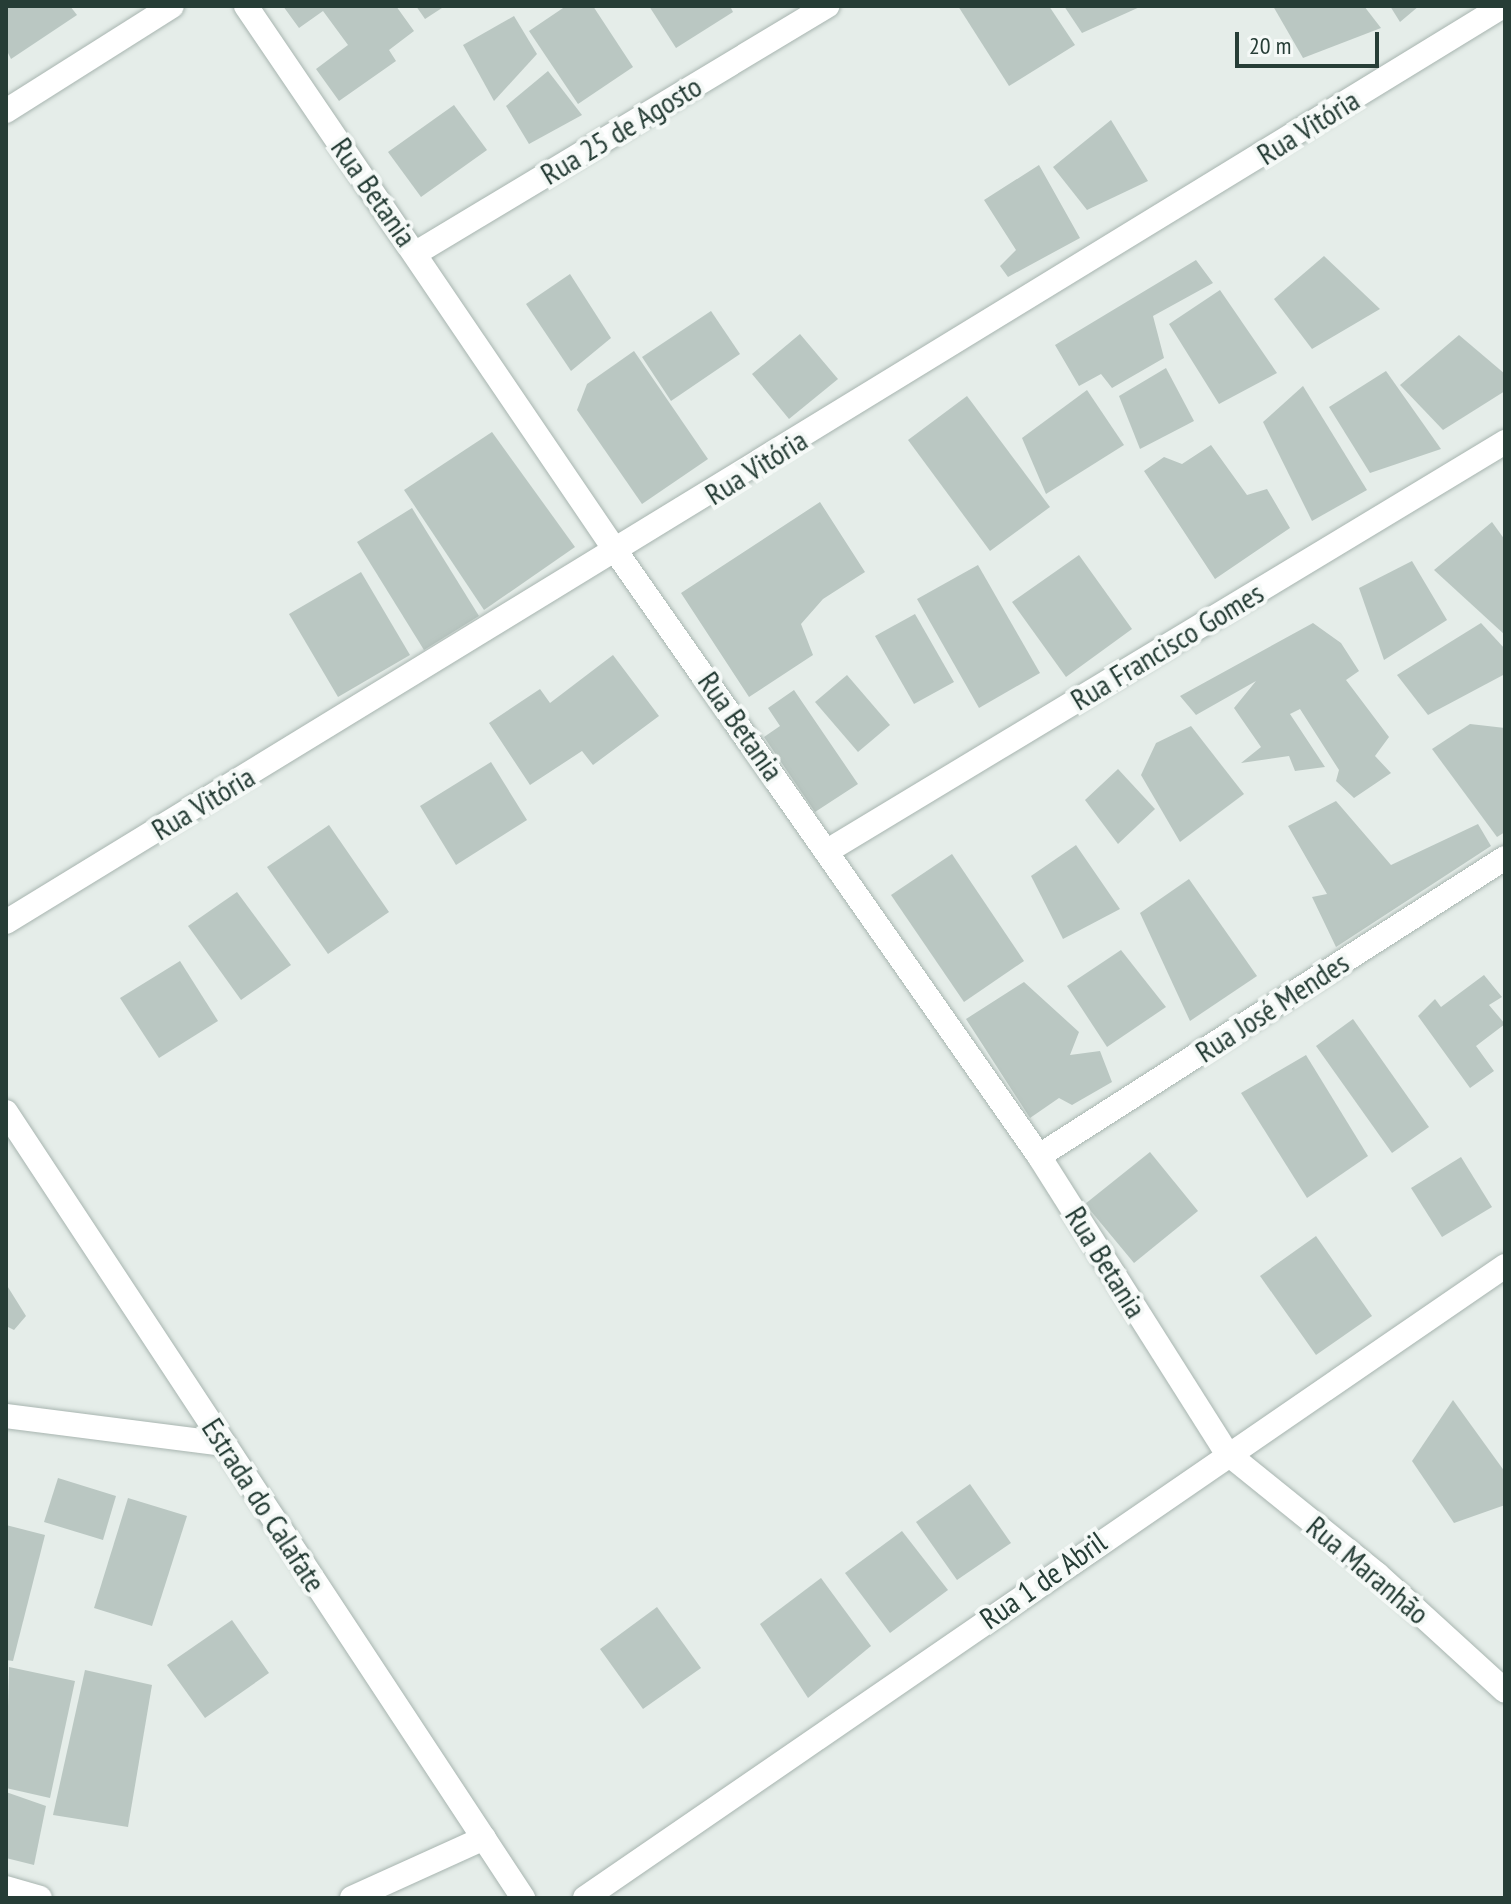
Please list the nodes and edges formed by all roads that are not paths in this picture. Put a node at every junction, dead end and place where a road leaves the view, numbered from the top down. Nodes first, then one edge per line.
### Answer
1 (172, 6) edge
2 (246, 6) edge
3 (827, 6) edge
4 (1503, 6) edge
5 (6, 111) edge
6 (416, 253) junction
7 (1505, 442) edge
8 (617, 553) junction
9 (829, 850) junction
10 (1505, 858) edge
11 (6, 922) edge
12 (6, 1112) edge
13 (1039, 1156) junction
14 (1505, 1266) edge
15 (6, 1416) edge
16 (224, 1444) junction
17 (1227, 1453) junction
18 (1505, 1691) edge
19 (484, 1838) junction
20 (6, 1888) edge
21 (40, 1898) edge
22 (352, 1898) edge
23 (523, 1898) edge
24 (585, 1898) edge

1 - 5 street
2 - 6 street, Rua Betania
3 - 6 street, Rua 25 de Agosto
4 - 8 street, Rua Vitória
6 - 8 street, Rua Betania
7 - 9 street, Rua Francisco Gomes
8 - 9 street, Rua Betania
8 - 11 street, Rua Vitória
9 - 13 street, Rua Betania
10 - 13 street, Rua José Mendes
12 - 16 street, Estrada do Calafate
13 - 17 street, Rua Betania
14 - 17 street, Rua 1 de Abril
15 - 16 street
16 - 19 street, Estrada do Calafate
17 - 18 street, Rua Maranhão
17 - 24 street, Rua 1 de Abril
19 - 22 street
19 - 23 street, Estrada do Calafate
20 - 21 street

